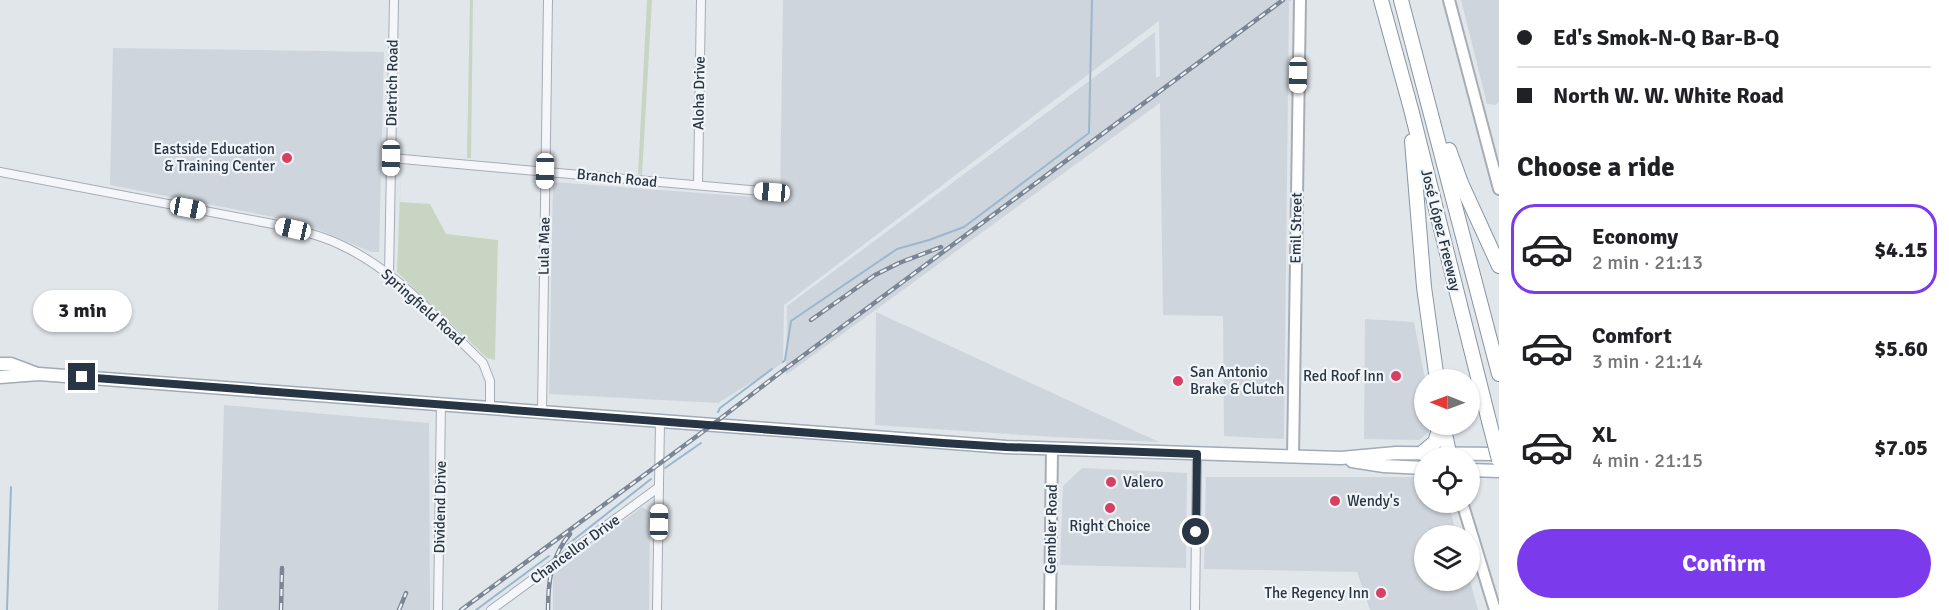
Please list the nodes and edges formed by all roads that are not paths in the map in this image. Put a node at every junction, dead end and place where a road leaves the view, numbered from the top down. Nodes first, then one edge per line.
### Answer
1 (394, 0) edge
2 (548, 0) edge
3 (701, 0) edge
4 (1381, 0) edge
5 (1401, 0) edge
6 (1449, 0) edge
7 (1303, 2) edge
8 (1430, 108) junction
9 (1411, 109) junction
10 (391, 158) junction
11 (545, 171) junction
12 (0, 172) edge
13 (698, 185) junction
14 (1499, 189) edge
15 (772, 192) dead end
16 (1499, 266) edge
17 (388, 274) junction
18 (0, 363) edge
19 (1435, 369) edge
20 (39, 374) junction
21 (1499, 374) edge
22 (0, 377) edge
23 (441, 403) junction
24 (490, 408) junction
25 (542, 412) junction
26 (660, 421) junction
27 (1438, 435) edge
28 (1429, 447) edge
29 (1052, 449) junction
30 (1414, 453) edge
31 (1197, 454) junction
32 (1480, 454) edge
33 (1499, 454) edge
34 (1293, 457) junction
35 (1341, 458) junction
36 (1499, 460) edge
37 (1414, 467) edge
38 (1480, 470) edge
39 (1499, 471) edge
40 (659, 487) junction
41 (1465, 513) edge
42 (438, 610) edge
43 (491, 610) edge
44 (657, 610) edge
45 (1050, 610) edge
46 (1195, 610) edge
47 (1495, 610) edge

1 - 10 street, Dietrich Road
2 - 11 street, Lula Mae
3 - 13 street, Aloha Drive
4 - 9 highway, José López Freeway
5 - 8 highway, José López Freeway
6 - 14 main road
7 - 34 main road, Emil Street
8 - 16 highway
8 - 21 highway, José López Freeway
9 - 19 highway
9 - 36 highway, José López Freeway, bridge
10 - 11 street, Branch Road
10 - 17 street, Dietrich Road
11 - 13 street, Branch Road
11 - 25 street, Lula Mae
12 - 17 street, Springfield Road
13 - 15 street, Branch Road
17 - 24 street, Springfield Road
18 - 20 main road
20 - 22 main road
20 - 23 main road
23 - 24 main road
23 - 42 street, Dividend Drive
24 - 25 main road
25 - 26 main road
26 - 29 main road
26 - 40 street
27 - 28 highway
29 - 31 main road
29 - 45 main road, Gembler Road
30 - 35 main road
31 - 34 main road
31 - 46 street
32 - 33 main road
34 - 35 main road
35 - 37 main road
38 - 39 main road
40 - 43 street, Chancellor Drive
40 - 44 street
41 - 47 main road

